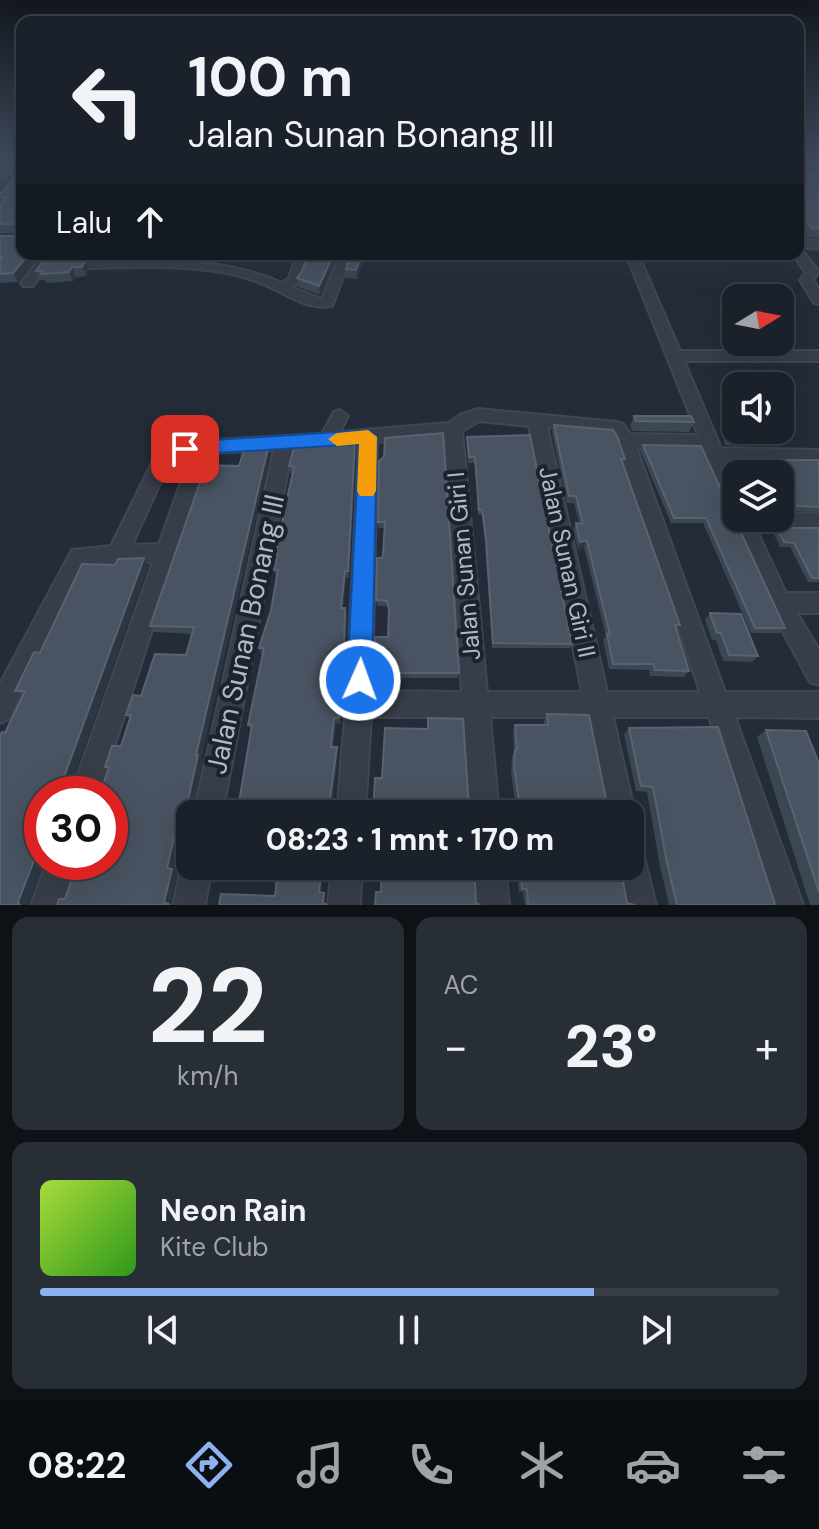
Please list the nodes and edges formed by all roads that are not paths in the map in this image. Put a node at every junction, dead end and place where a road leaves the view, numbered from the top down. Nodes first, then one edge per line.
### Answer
1 (45, 260) edge
2 (63, 260) edge
3 (237, 260) edge
4 (301, 260) edge
5 (344, 260) edge
6 (635, 260) edge
7 (803, 260) edge
8 (233, 270) junction
9 (28, 283) dead end
10 (284, 289) junction
11 (819, 300) edge
12 (675, 356) junction
13 (819, 356) edge
14 (340, 416) dead end
15 (537, 421) junction
16 (179, 424) dead end
17 (453, 429) junction
18 (368, 437) junction
19 (327, 440) junction
20 (625, 440) junction
21 (284, 443) junction
22 (710, 446) junction
23 (202, 448) junction
24 (167, 449) junction
25 (819, 457) edge
26 (722, 474) edge
27 (794, 520) edge
28 (819, 522) edge
29 (748, 532) edge
30 (166, 553) junction
31 (118, 554) junction
32 (779, 603) junction
33 (819, 603) edge
34 (819, 673) edge
35 (359, 704) junction
36 (476, 704) junction
37 (597, 704) junction
38 (717, 704) junction
39 (819, 705) edge
40 (0, 710) edge
41 (91, 776) edge
42 (211, 800) edge
43 (352, 800) edge
44 (484, 800) edge
45 (618, 800) edge
46 (56, 880) edge
47 (194, 880) edge
48 (346, 880) edge
49 (491, 880) edge
50 (635, 880) edge
51 (47, 905) edge
52 (189, 905) edge
53 (344, 905) edge
54 (493, 905) edge
55 (640, 905) edge
56 (787, 905) edge

1 - 9 street
2 - 8 street
3 - 8 street
4 - 10 street
5 - 10 street
6 - 12 street
7 - 11 street
8 - 10 street
12 - 13 street
12 - 22 street
14 - 19 street
15 - 17 street
15 - 20 street
15 - 37 street, Jalan Sunan Giri II
16 - 24 street
17 - 18 street
17 - 36 street, Jalan Sunan Giri I
18 - 19 street
18 - 35 street
19 - 21 street
20 - 22 street
20 - 38 street
21 - 23 street
21 - 42 street, Jalan Sunan Bonang III
22 - 25 street
22 - 26 street
23 - 24 street
23 - 30 street
24 - 31 street
27 - 28 street
29 - 32 street
30 - 31 street
30 - 41 street
31 - 40 street
32 - 33 street
32 - 34 street
35 - 36 street
35 - 43 street
36 - 37 street
36 - 44 street, Jalan Sunan Giri I
37 - 38 street
37 - 45 street, Jalan Sunan Giri II
38 - 39 street
38 - 56 street
46 - 51 street
47 - 52 street
48 - 53 street
49 - 54 street
50 - 55 street

